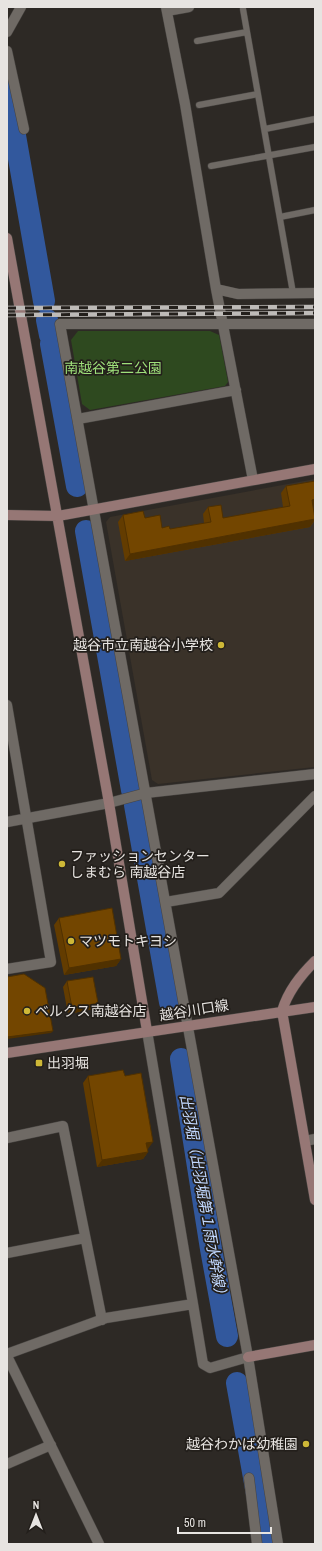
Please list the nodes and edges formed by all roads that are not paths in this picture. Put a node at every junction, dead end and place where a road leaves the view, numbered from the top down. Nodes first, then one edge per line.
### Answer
1 (21, 7) edge
2 (189, 7) edge
3 (167, 9) edge
4 (243, 9) dead end
5 (7, 32) edge
6 (247, 32) junction
7 (197, 41) dead end
8 (7, 51) edge
9 (11, 82) edge
10 (258, 94) junction
11 (199, 104) dead end
12 (315, 119) edge
13 (24, 129) dead end
14 (265, 129) junction
15 (315, 147) edge
16 (270, 156) junction
17 (211, 166) dead end
18 (315, 210) edge
19 (280, 217) junction
20 (7, 238) edge
21 (10, 275) edge
22 (216, 289) junction
23 (293, 293) junction
24 (315, 293) edge
25 (224, 324) junction
26 (315, 324) edge
27 (236, 390) junction
28 (78, 419) junction
29 (315, 469) edge
30 (253, 480) junction
31 (95, 509) junction
32 (7, 515) edge
33 (58, 516) junction
34 (7, 705) edge
35 (315, 774) edge
36 (146, 793) junction
37 (315, 796) edge
38 (109, 803) junction
39 (27, 818) junction
40 (7, 822) edge
41 (166, 902) junction
42 (315, 962) edge
43 (7, 969) edge
44 (315, 1007) edge
45 (282, 1011) junction
46 (187, 1026) junction
47 (148, 1031) junction
48 (7, 1054) edge
49 (7, 1138) edge
50 (310, 1140) edge
51 (315, 1200) edge
52 (85, 1238) junction
53 (7, 1253) edge
54 (193, 1304) junction
55 (102, 1320) junction
56 (315, 1345) edge
57 (7, 1355) edge
58 (248, 1357) junction
59 (51, 1445) junction
60 (7, 1464) edge
61 (249, 1478) dead end
62 (99, 1544) edge
63 (257, 1544) edge
64 (278, 1544) edge

1 - 5 street
2 - 3 street
3 - 22 street
4 - 6 lane
6 - 7 lane
6 - 10 lane
8 - 9 street
9 - 13 street
10 - 11 lane
10 - 14 lane
12 - 14 lane
14 - 16 lane
15 - 16 lane
16 - 17 lane
16 - 19 lane
18 - 19 lane
19 - 23 lane
20 - 21 street
21 - 33 street
22 - 23 street
22 - 25 street
23 - 24 street
25 - 26 street
25 - 27 street
25 - 28 street
27 - 28 street
27 - 30 street
28 - 31 street
29 - 30 street
30 - 31 street
31 - 33 street
31 - 36 street
32 - 33 street
33 - 38 street
34 - 39 street
35 - 36 street
36 - 38 street
36 - 41 street
37 - 41 street
38 - 39 street
38 - 47 street
39 - 40 street
39 - 43 street
41 - 46 street
42 - 45 street
44 - 45 street, 越谷川口線
45 - 46 street, 越谷川口線
45 - 50 street
46 - 47 street, 越谷川口線
46 - 58 street
47 - 48 street, 越谷川口線
47 - 54 street
49 - 52 street
50 - 51 street
52 - 53 street
52 - 55 street
54 - 55 street
54 - 58 street
55 - 57 street
56 - 58 street
57 - 59 street
58 - 64 street
59 - 60 street
59 - 62 street
61 - 63 street

